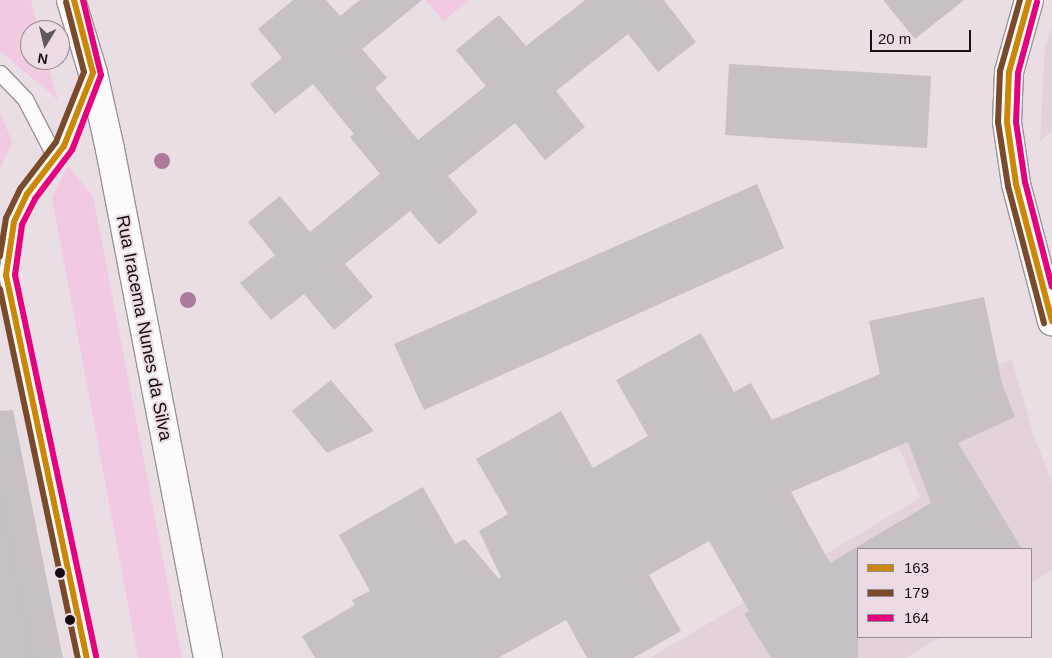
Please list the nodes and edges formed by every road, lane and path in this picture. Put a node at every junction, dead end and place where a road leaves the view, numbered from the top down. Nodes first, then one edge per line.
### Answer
1 (1029, 0) edge
2 (73, 3) edge
3 (1, 72) edge
4 (93, 73) junction
5 (56, 159) junction
6 (1052, 321) edge
7 (0, 495) edge
8 (32, 658) edge
9 (87, 658) edge
10 (208, 658) edge

1 - 6 street
2 - 4 street, Rua Iracema Nunes da Silva
3 - 5 lane
4 - 5 lane
4 - 10 street, Rua Iracema Nunes da Silva
5 - 9 lane
7 - 8 path

